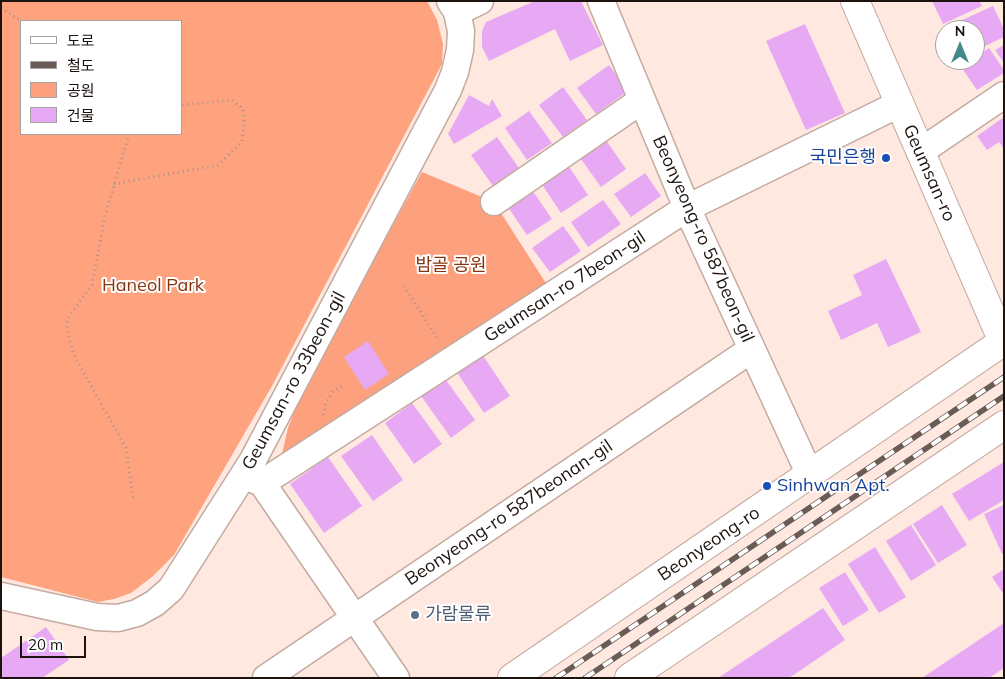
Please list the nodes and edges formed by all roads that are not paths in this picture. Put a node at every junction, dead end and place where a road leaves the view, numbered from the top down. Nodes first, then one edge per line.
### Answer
1 (480, 1) edge
2 (600, 1) edge
3 (856, 2) edge
4 (453, 6) edge
5 (1004, 95) edge
6 (642, 100) junction
7 (899, 104) junction
8 (920, 152) junction
9 (494, 202) dead end
10 (687, 208) junction
11 (1004, 342) edge
12 (752, 349) junction
13 (1004, 425) edge
14 (810, 475) junction
15 (253, 480) junction
16 (1, 596) edge
17 (355, 618) junction
18 (266, 678) edge
19 (396, 678) edge
20 (512, 678) edge
21 (629, 678) edge

1 - 4 street
2 - 6 street, Beonyeong-ro 587beon-gil
3 - 7 street, Geumsan-ro
4 - 15 street, Geumsan-ro 33beon-gil
5 - 8 street
6 - 9 street
6 - 10 street, Beonyeong-ro 587beon-gil
7 - 8 street, Geumsan-ro
7 - 10 street, Geumsan-ro 7beon-gil
8 - 11 street, Geumsan-ro
10 - 12 street, Beonyeong-ro 587beon-gil
10 - 15 street, Geumsan-ro 7beon-gil
11 - 14 street, Beonyeong-ro
12 - 14 street, Beonyeong-ro 587beon-gil
12 - 17 street, Beonyeong-ro 587beonan-gil
13 - 21 street
14 - 20 street, Beonyeong-ro
15 - 16 street, Geumsan-ro 33beon-gil
15 - 17 street
17 - 18 street, Beonyeong-ro 587beonan-gil
17 - 19 street

